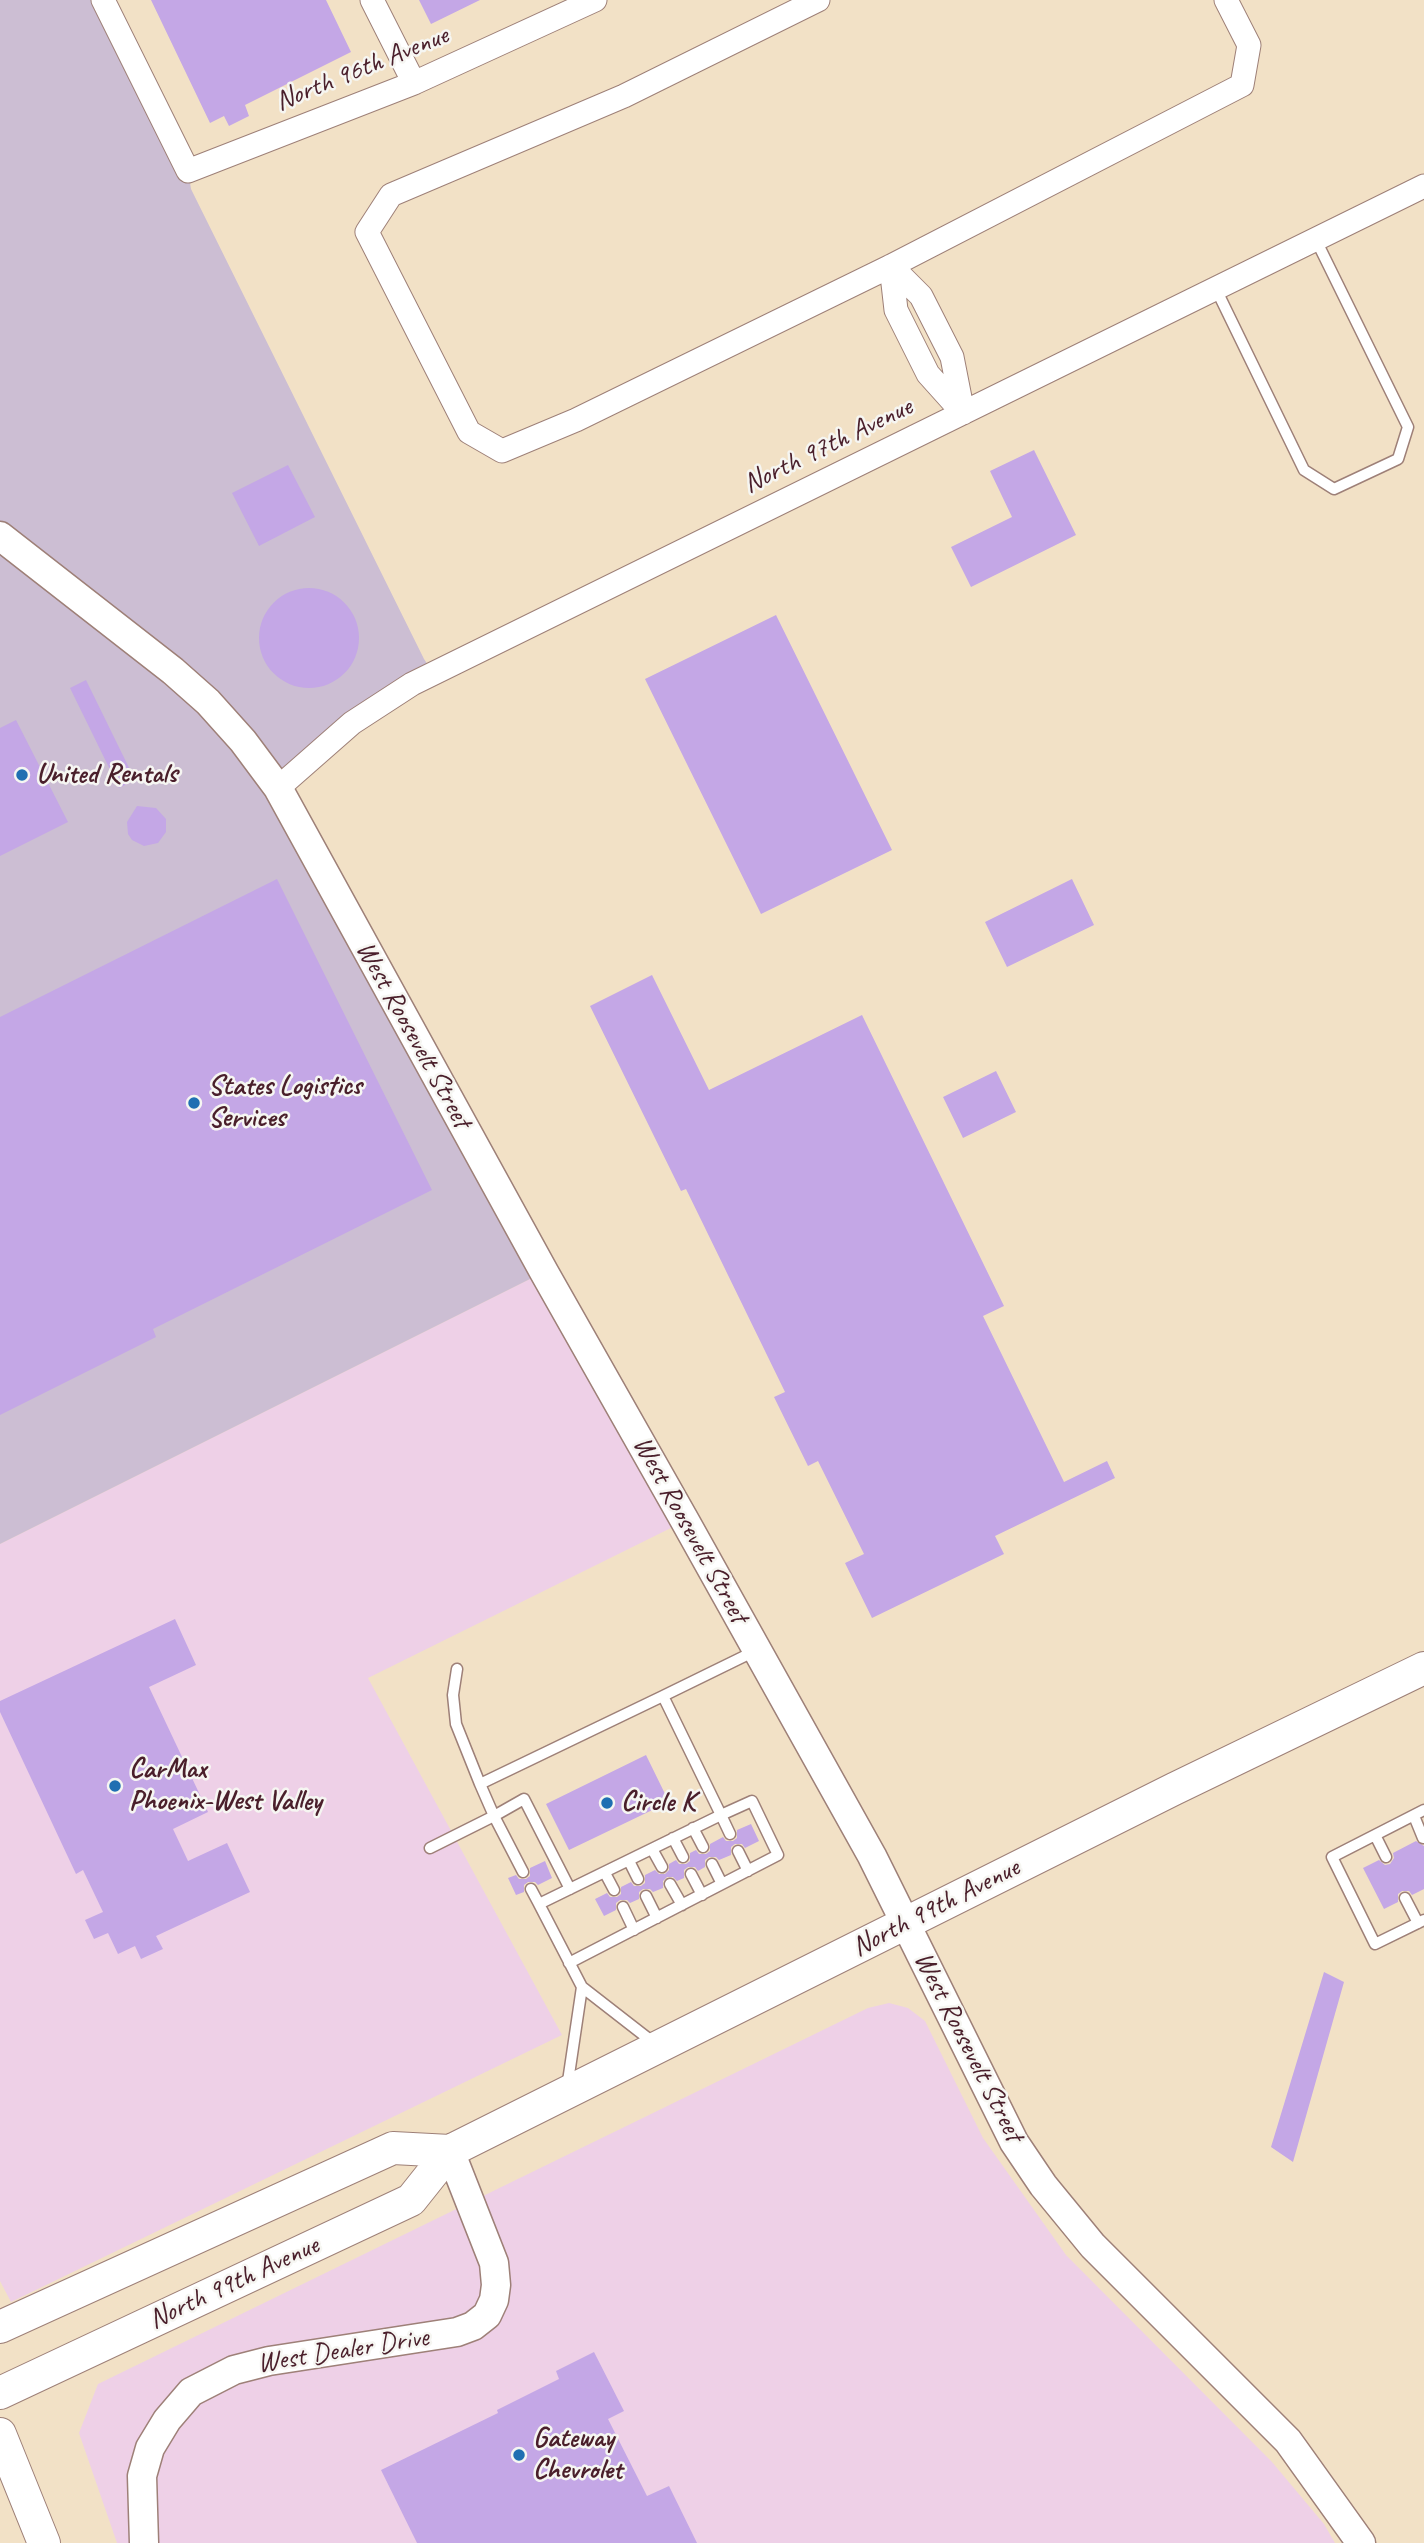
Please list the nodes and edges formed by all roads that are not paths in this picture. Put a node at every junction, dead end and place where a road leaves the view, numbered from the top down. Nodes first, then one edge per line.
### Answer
1 (103, 0) edge
2 (373, 0) edge
3 (595, 0) edge
4 (818, 0) edge
5 (1226, 0) edge
6 (414, 83) junction
7 (1424, 186) edge
8 (1316, 240) junction
9 (891, 266) junction
10 (1215, 288) junction
11 (963, 413) junction
12 (0, 536) edge
13 (278, 788) junction
14 (757, 1650) junction
15 (1424, 1668) edge
16 (457, 1669) dead end
17 (663, 1696) junction
18 (480, 1784) junction
19 (1419, 1813) edge
20 (720, 1815) junction
21 (494, 1816) junction
22 (694, 1828) junction
23 (730, 1834) dead end
24 (1375, 1835) junction
25 (673, 1838) junction
26 (1423, 1838) edge
27 (703, 1847) dead end
28 (430, 1848) dead end
29 (652, 1849) junction
30 (738, 1851) dead end
31 (682, 1857) dead end
32 (1386, 1857) dead end
33 (629, 1861) junction
34 (712, 1864) dead end
35 (662, 1867) dead end
36 (748, 1871) junction
37 (523, 1872) dead end
38 (605, 1873) junction
39 (691, 1874) dead end
40 (638, 1878) dead end
41 (670, 1884) dead end
42 (722, 1884) junction
43 (531, 1889) dead end
44 (570, 1889) junction
45 (614, 1890) dead end
46 (702, 1895) junction
47 (646, 1896) dead end
48 (1405, 1899) dead end
49 (539, 1905) junction
50 (681, 1905) junction
51 (623, 1907) dead end
52 (657, 1918) junction
53 (1421, 1922) edge
54 (905, 1924) junction
55 (634, 1930) junction
56 (569, 1963) junction
57 (582, 1987) junction
58 (659, 2046) junction
59 (566, 2093) junction
60 (450, 2151) junction
61 (0, 2327) edge
62 (0, 2393) edge
63 (0, 2434) edge
64 (44, 2543) edge
65 (144, 2543) edge
66 (1361, 2543) edge

1 - 6 street, North 96th Avenue
2 - 6 street
3 - 6 street, North 96th Avenue
4 - 9 street
5 - 9 street
7 - 8 street, North 97th Avenue
8 - 10 street, North 97th Avenue
8 - 10 lane
9 - 11 street
10 - 11 street, North 97th Avenue
11 - 13 street, North 97th Avenue
12 - 13 street, West Roosevelt Street
13 - 14 street, West Roosevelt Street
14 - 17 lane
14 - 54 street, West Roosevelt Street
15 - 54 main road, North 99th Avenue
16 - 18 lane
17 - 18 lane
17 - 20 lane
18 - 21 lane
19 - 24 lane
19 - 26 lane
20 - 22 lane
20 - 23 lane
20 - 36 lane
21 - 28 lane
21 - 37 lane
21 - 44 lane
22 - 25 lane
22 - 27 lane
24 - 32 lane
24 - 53 lane
25 - 29 lane
25 - 31 lane
29 - 33 lane
29 - 35 lane
30 - 36 lane
33 - 38 lane
33 - 40 lane
34 - 42 lane
36 - 42 lane
38 - 44 lane
38 - 45 lane
39 - 46 lane
41 - 50 lane
42 - 46 lane
43 - 49 lane
44 - 49 lane
46 - 50 lane
47 - 52 lane
48 - 53 lane
49 - 56 lane
50 - 52 lane
51 - 55 lane
52 - 55 lane
54 - 58 main road, North 99th Avenue
54 - 66 street, West Roosevelt Street
55 - 56 lane
56 - 57 lane
57 - 58 lane
57 - 59 lane
58 - 59 main road, North 99th Avenue
59 - 60 main road, North 99th Avenue
60 - 61 main road, North 99th Avenue
60 - 62 main road, North 99th Avenue
60 - 65 street, West Dealer Drive
63 - 64 main road

